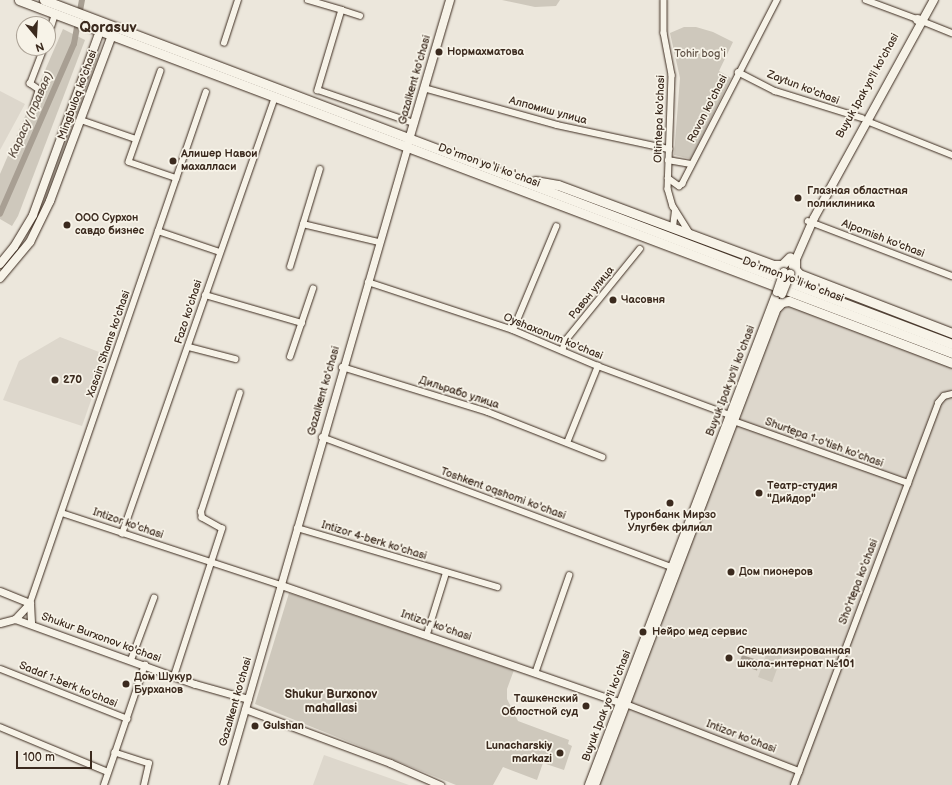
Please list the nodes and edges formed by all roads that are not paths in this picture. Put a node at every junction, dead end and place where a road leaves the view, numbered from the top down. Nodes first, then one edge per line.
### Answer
1 (19, 0) edge
2 (44, 0) edge
3 (238, 0) edge
4 (308, 0) edge
5 (664, 0) edge
6 (777, 0) edge
7 (866, 0) edge
8 (928, 0) edge
9 (934, 0) edge
10 (449, 1) edge
11 (342, 10) junction
12 (55, 14) joint
13 (72, 15) junction
14 (360, 16) dead end
15 (85, 20) junction
16 (919, 20) junction
17 (110, 24) junction
18 (100, 31) junction
19 (952, 33) edge
20 (112, 35) junction
21 (224, 43) dead end
22 (41, 56) edge
23 (161, 71) dead end
24 (738, 72) junction
25 (424, 88) junction
26 (206, 92) dead end
27 (274, 97) junction
28 (32, 108) dead end
29 (70, 116) junction
30 (81, 120) junction
31 (865, 120) junction
32 (414, 123) junction
33 (136, 139) junction
34 (408, 144) junction
35 (668, 149) junction
36 (952, 155) edge
37 (668, 160) junction
38 (691, 164) junction
39 (320, 169) dead end
40 (176, 178) junction
41 (668, 178) junction
42 (517, 179) junction
43 (674, 209) junction
44 (810, 222) junction
45 (303, 224) junction
46 (673, 226) junction
47 (556, 227) dead end
48 (158, 231) junction
49 (690, 233) junction
50 (21, 237) junction
51 (30, 242) junction
52 (379, 242) junction
53 (640, 249) dead end
54 (220, 252) junction
55 (793, 258) junction
56 (0, 264) edge
57 (290, 267) dead end
58 (952, 276) edge
59 (0, 278) edge
60 (368, 282) junction
61 (313, 289) dead end
62 (779, 293) junction
63 (205, 295) junction
64 (777, 308) junction
65 (302, 323) junction
66 (513, 330) junction
67 (952, 333) edge
68 (952, 344) edge
69 (189, 347) junction
70 (562, 351) junction
71 (952, 353) edge
72 (290, 357) dead end
73 (235, 360) dead end
74 (952, 363) edge
75 (598, 366) junction
76 (342, 367) junction
77 (240, 393) dead end
78 (952, 394) edge
79 (732, 418) junction
80 (322, 438) junction
81 (567, 443) junction
82 (602, 457) dead end
83 (908, 483) junction
84 (62, 513) junction
85 (297, 528) junction
86 (122, 534) junction
87 (210, 563) junction
88 (675, 568) junction
89 (446, 573) junction
90 (569, 576) dead end
91 (281, 585) junction
92 (498, 587) dead end
93 (0, 591) edge
94 (154, 598) dead end
95 (30, 603) junction
96 (15, 619) junction
97 (0, 623) edge
98 (31, 624) junction
99 (427, 634) junction
100 (131, 660) junction
101 (145, 665) junction
102 (1, 669) dead end
103 (536, 672) junction
104 (174, 676) junction
105 (248, 700) junction
106 (623, 703) junction
107 (245, 709) junction
108 (128, 719) junction
109 (0, 727) edge
110 (115, 754) junction
111 (799, 771) junction
112 (108, 772) junction
113 (104, 785) edge
114 (144, 785) edge
115 (223, 785) edge
116 (440, 785) edge
117 (589, 785) edge
118 (595, 785) edge
119 (794, 785) edge

1 - 12 main road, Do‘rmon yo‘li ko‘chasi
2 - 13 main road, Do‘rmon yo‘li ko‘chasi
3 - 21 street
4 - 11 street
5 - 35 street, Oltintepa ko'chasi
6 - 24 street, Ravon ko'chasi
7 - 16 street
8 - 16 main road, Buyuk Ipak yo'li ko'chasi
9 - 16 main road, Buyuk Ipak yo'li ko'chasi
10 - 25 main road, Gazalkent ko'chasi
11 - 14 street
11 - 32 street
12 - 13 main road, Do‘rmon yo‘li ko‘chasi
13 - 15 main road, Do‘rmon yo‘li ko‘chasi
15 - 17 main road, Do‘rmon yo‘li ko‘chasi
15 - 18 main road, Do‘rmon yo‘li ko‘chasi
16 - 19 street
16 - 31 main road, Buyuk Ipak yo'li ko'chasi
17 - 18 main road
17 - 20 main road
17 - 34 main road, Do‘rmon yo‘li ko‘chasi
18 - 20 main road, Do‘rmon yo‘li ko‘chasi
18 - 29 main road, Mingbuloq ko'chasi
20 - 27 main road, Do‘rmon yo‘li ko‘chasi
20 - 30 main road, Mingbuloq ko'chasi
22 - 28 street
23 - 33 street
24 - 31 street, Zaytun ko'chasi
24 - 38 street, Ravon ko'chasi
25 - 32 main road, Gazalkent ko'chasi
25 - 35 street, Алпомиш улица
26 - 40 street, Xasain Shams ko'chasi
27 - 34 main road, Do‘rmon yo‘li ko‘chasi
27 - 54 street, Fazo ko'chasi
29 - 30 main road
29 - 50 main road, Mingbuloq ko'chasi
30 - 33 street
30 - 51 main road, Mingbuloq ko'chasi
31 - 36 street, Zaytun ko'chasi
31 - 44 main road, Buyuk Ipak yo'li ko'chasi
32 - 34 main road, Gazalkent ko'chasi
33 - 40 street
34 - 42 main road, Do‘rmon yo‘li ko‘chasi
34 - 52 street, Gazalkent ko'chasi
34 - 71 main road, Do‘rmon yo‘li ko‘chasi
35 - 37 street, Oltintepa ko'chasi
37 - 38 street
37 - 41 street, Oltintepa ko'chasi
38 - 41 street, Ravon ko'chasi
39 - 45 street
40 - 48 street, Xasain Shams ko'chasi
41 - 43 street, Oltintepa ko'chasi
42 - 46 main road
42 - 68 main road, Do‘rmon yo‘li ko‘chasi
43 - 46 street
43 - 49 street, Oltintepa ko'chasi
44 - 55 main road, Buyuk Ipak yo'li ko'chasi
44 - 58 street, Alpomish ko'chasi
45 - 52 street
45 - 57 street
46 - 49 main road
47 - 66 street
48 - 54 street
48 - 84 street, Xasain Shams ko'chasi
49 - 55 main road
50 - 51 main road
50 - 56 main road, Mingbuloq ko'chasi
51 - 59 main road, Mingbuloq ko'chasi
52 - 60 street, Gazalkent ko'chasi
53 - 70 street, Равон улица
54 - 63 street, Fazo ko'chasi
55 - 62 main road, Buyuk Ipak yo'li ko'chasi, bridge
55 - 67 main road
60 - 66 street, Oyshaxonum ko'chasi
60 - 76 street, Gazalkent ko'chasi
61 - 65 street
62 - 64 main road, Buyuk Ipak yo'li ko'chasi
62 - 79 main road, Buyuk Ipak yo'li ko'chasi
63 - 65 street
63 - 69 street, Fazo ko'chasi
64 - 74 main road
64 - 79 main road, Buyuk Ipak yo'li ko'chasi
65 - 72 street
66 - 70 street, Oyshaxonum ko'chasi
69 - 73 street
69 - 86 street, Fazo ko'chasi
70 - 75 street, Oyshaxonum ko'chasi
75 - 79 street, Oyshaxonum ko'chasi
75 - 81 street
76 - 80 street, Gazalkent ko'chasi
76 - 81 street, Дильрабо улица
77 - 87 street
78 - 83 street, Sho'rtepa ko'chasi
79 - 83 street, Shurtepa 1-o'tish ko'chasi
79 - 88 main road, Buyuk Ipak yo'li ko'chasi
80 - 85 street, Gazalkent ko'chasi
80 - 88 street, Toshkent oqshomi ko'chasi
81 - 82 street, Дильрабо улица
83 - 111 street, Sho'rtepa ko'chasi
84 - 86 street, Intizor ko'chasi
84 - 95 street, Xasain Shams ko'chasi
85 - 89 street, Intizor 4-berk ko'chasi
85 - 91 street, Gazalkent ko'chasi
86 - 87 street, Intizor ko'chasi
87 - 91 street, Intizor ko'chasi
87 - 104 street
88 - 106 main road, Buyuk Ipak yo'li ko'chasi
89 - 92 street, Intizor 4-berk ko'chasi
89 - 99 street
90 - 103 street
91 - 99 street, Intizor ko'chasi
91 - 105 street, Gazalkent ko'chasi
93 - 95 street, Shukur Burxonov ko'chasi
94 - 100 street
95 - 96 street
95 - 98 street
96 - 97 street
96 - 98 street, Shukur Burxonov ko'chasi
98 - 100 street, Shukur Burxonov ko'chasi
99 - 103 street, Intizor ko'chasi
100 - 101 street, Shukur Burxonov ko'chasi
101 - 104 street, Shukur Burxonov ko'chasi
101 - 108 street
102 - 108 street, Sadaf 1-berk ko'chasi
103 - 106 street, Intizor ko'chasi
104 - 105 street, Shukur Burxonov ko'chasi
105 - 107 street, Gazalkent ko'chasi
106 - 111 street, Intizor ko'chasi
106 - 117 main road, Buyuk Ipak yo'li ko'chasi
106 - 118 main road, Buyuk Ipak yo'li ko'chasi
107 - 115 street, Gazalkent ko'chasi
107 - 116 street
108 - 110 street
109 - 112 street
110 - 112 street
110 - 114 street
111 - 119 street, Sho'rtepa ko'chasi
112 - 113 street

